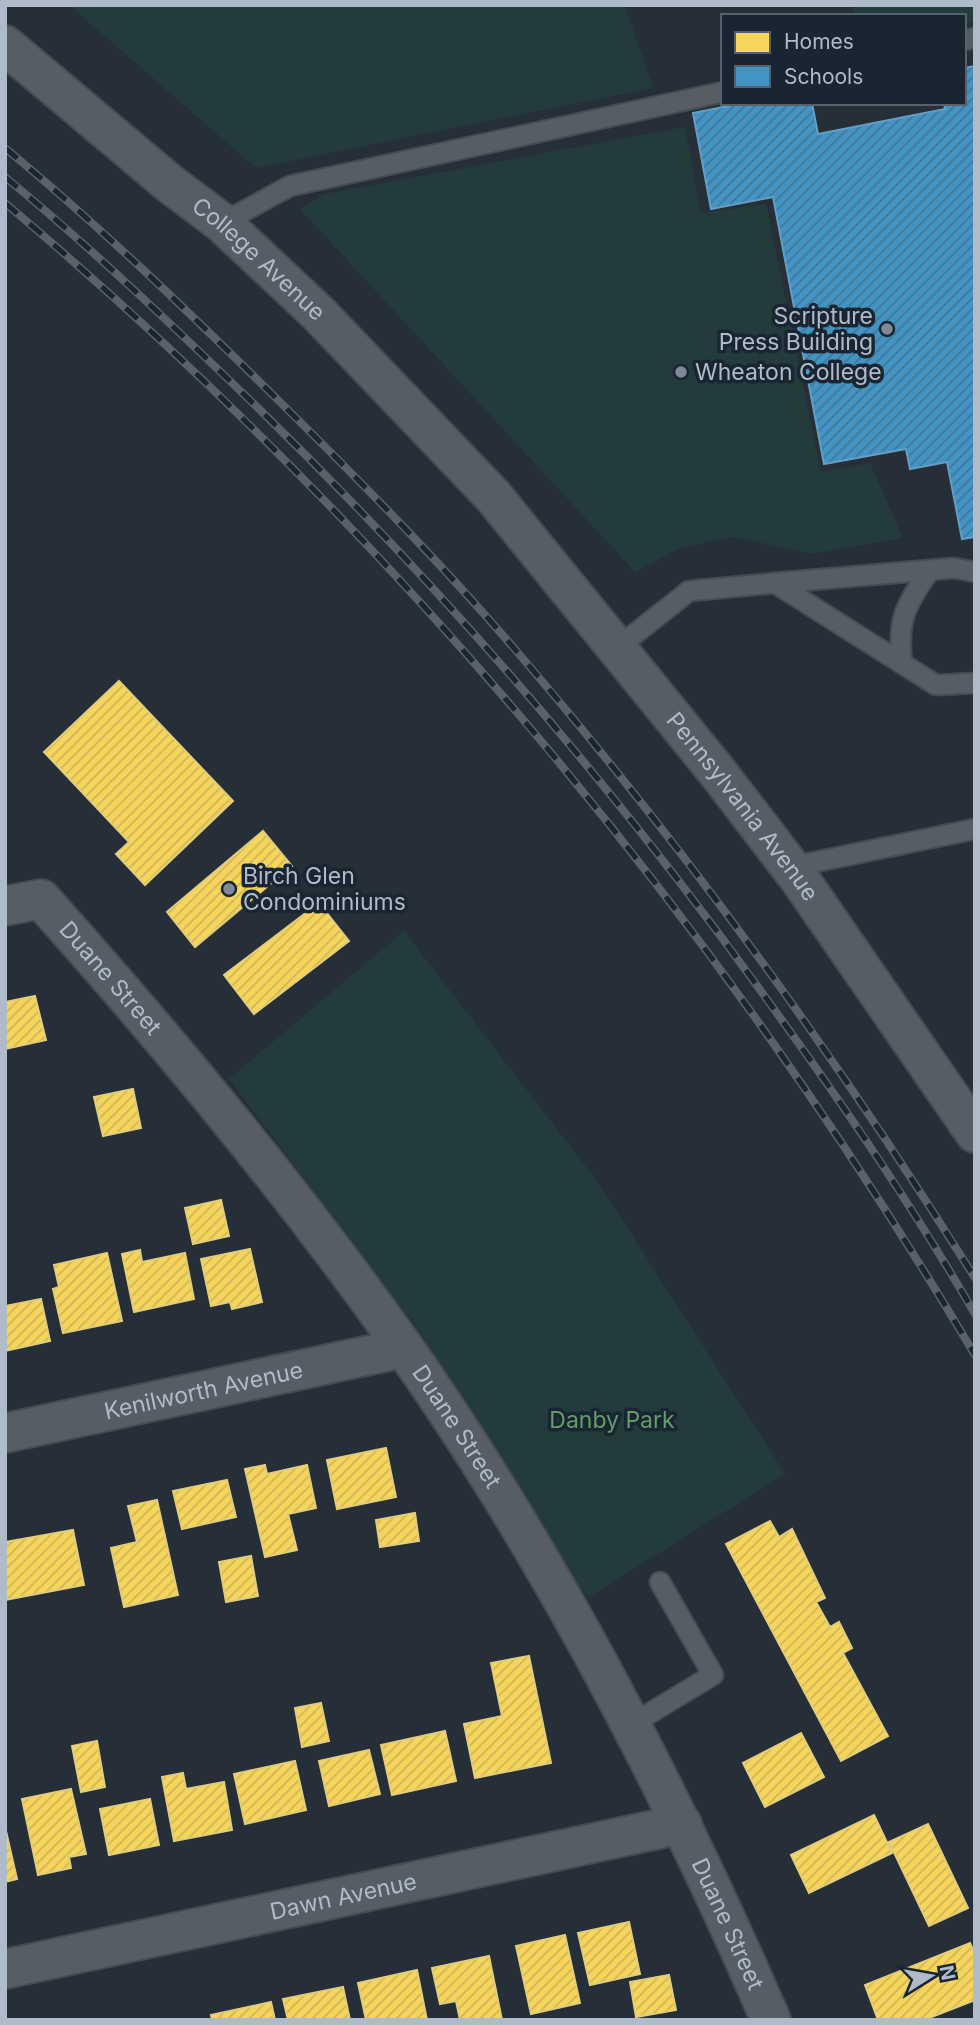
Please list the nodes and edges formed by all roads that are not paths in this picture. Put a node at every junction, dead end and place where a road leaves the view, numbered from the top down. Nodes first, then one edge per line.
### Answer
1 (5, 44) edge
2 (721, 92) edge
3 (222, 223) junction
4 (493, 496) joint
5 (930, 570) junction
6 (975, 572) edge
7 (775, 583) junction
8 (617, 648) junction
9 (902, 663) junction
10 (975, 683) edge
11 (975, 830) edge
12 (790, 867) junction
13 (23, 903) edge
14 (973, 1126) edge
15 (403, 1348) junction
16 (5, 1433) edge
17 (660, 1582) dead end
18 (632, 1724) junction
19 (682, 1824) junction
20 (5, 1969) edge
21 (771, 2020) edge

1 - 3 street, College Avenue
2 - 3 lane
3 - 4 street, College Avenue
4 - 8 street, Pennsylvania Avenue
5 - 6 lane
5 - 7 lane
5 - 9 lane
7 - 8 lane
7 - 9 lane
8 - 12 street, Pennsylvania Avenue
9 - 10 lane
11 - 12 lane
12 - 14 street, Pennsylvania Avenue
13 - 15 street, Duane Street
15 - 16 street, Kenilworth Avenue
15 - 18 street, Duane Street
17 - 18 lane
18 - 19 street, Duane Street
19 - 20 street, Dawn Avenue
19 - 21 street, Duane Street

